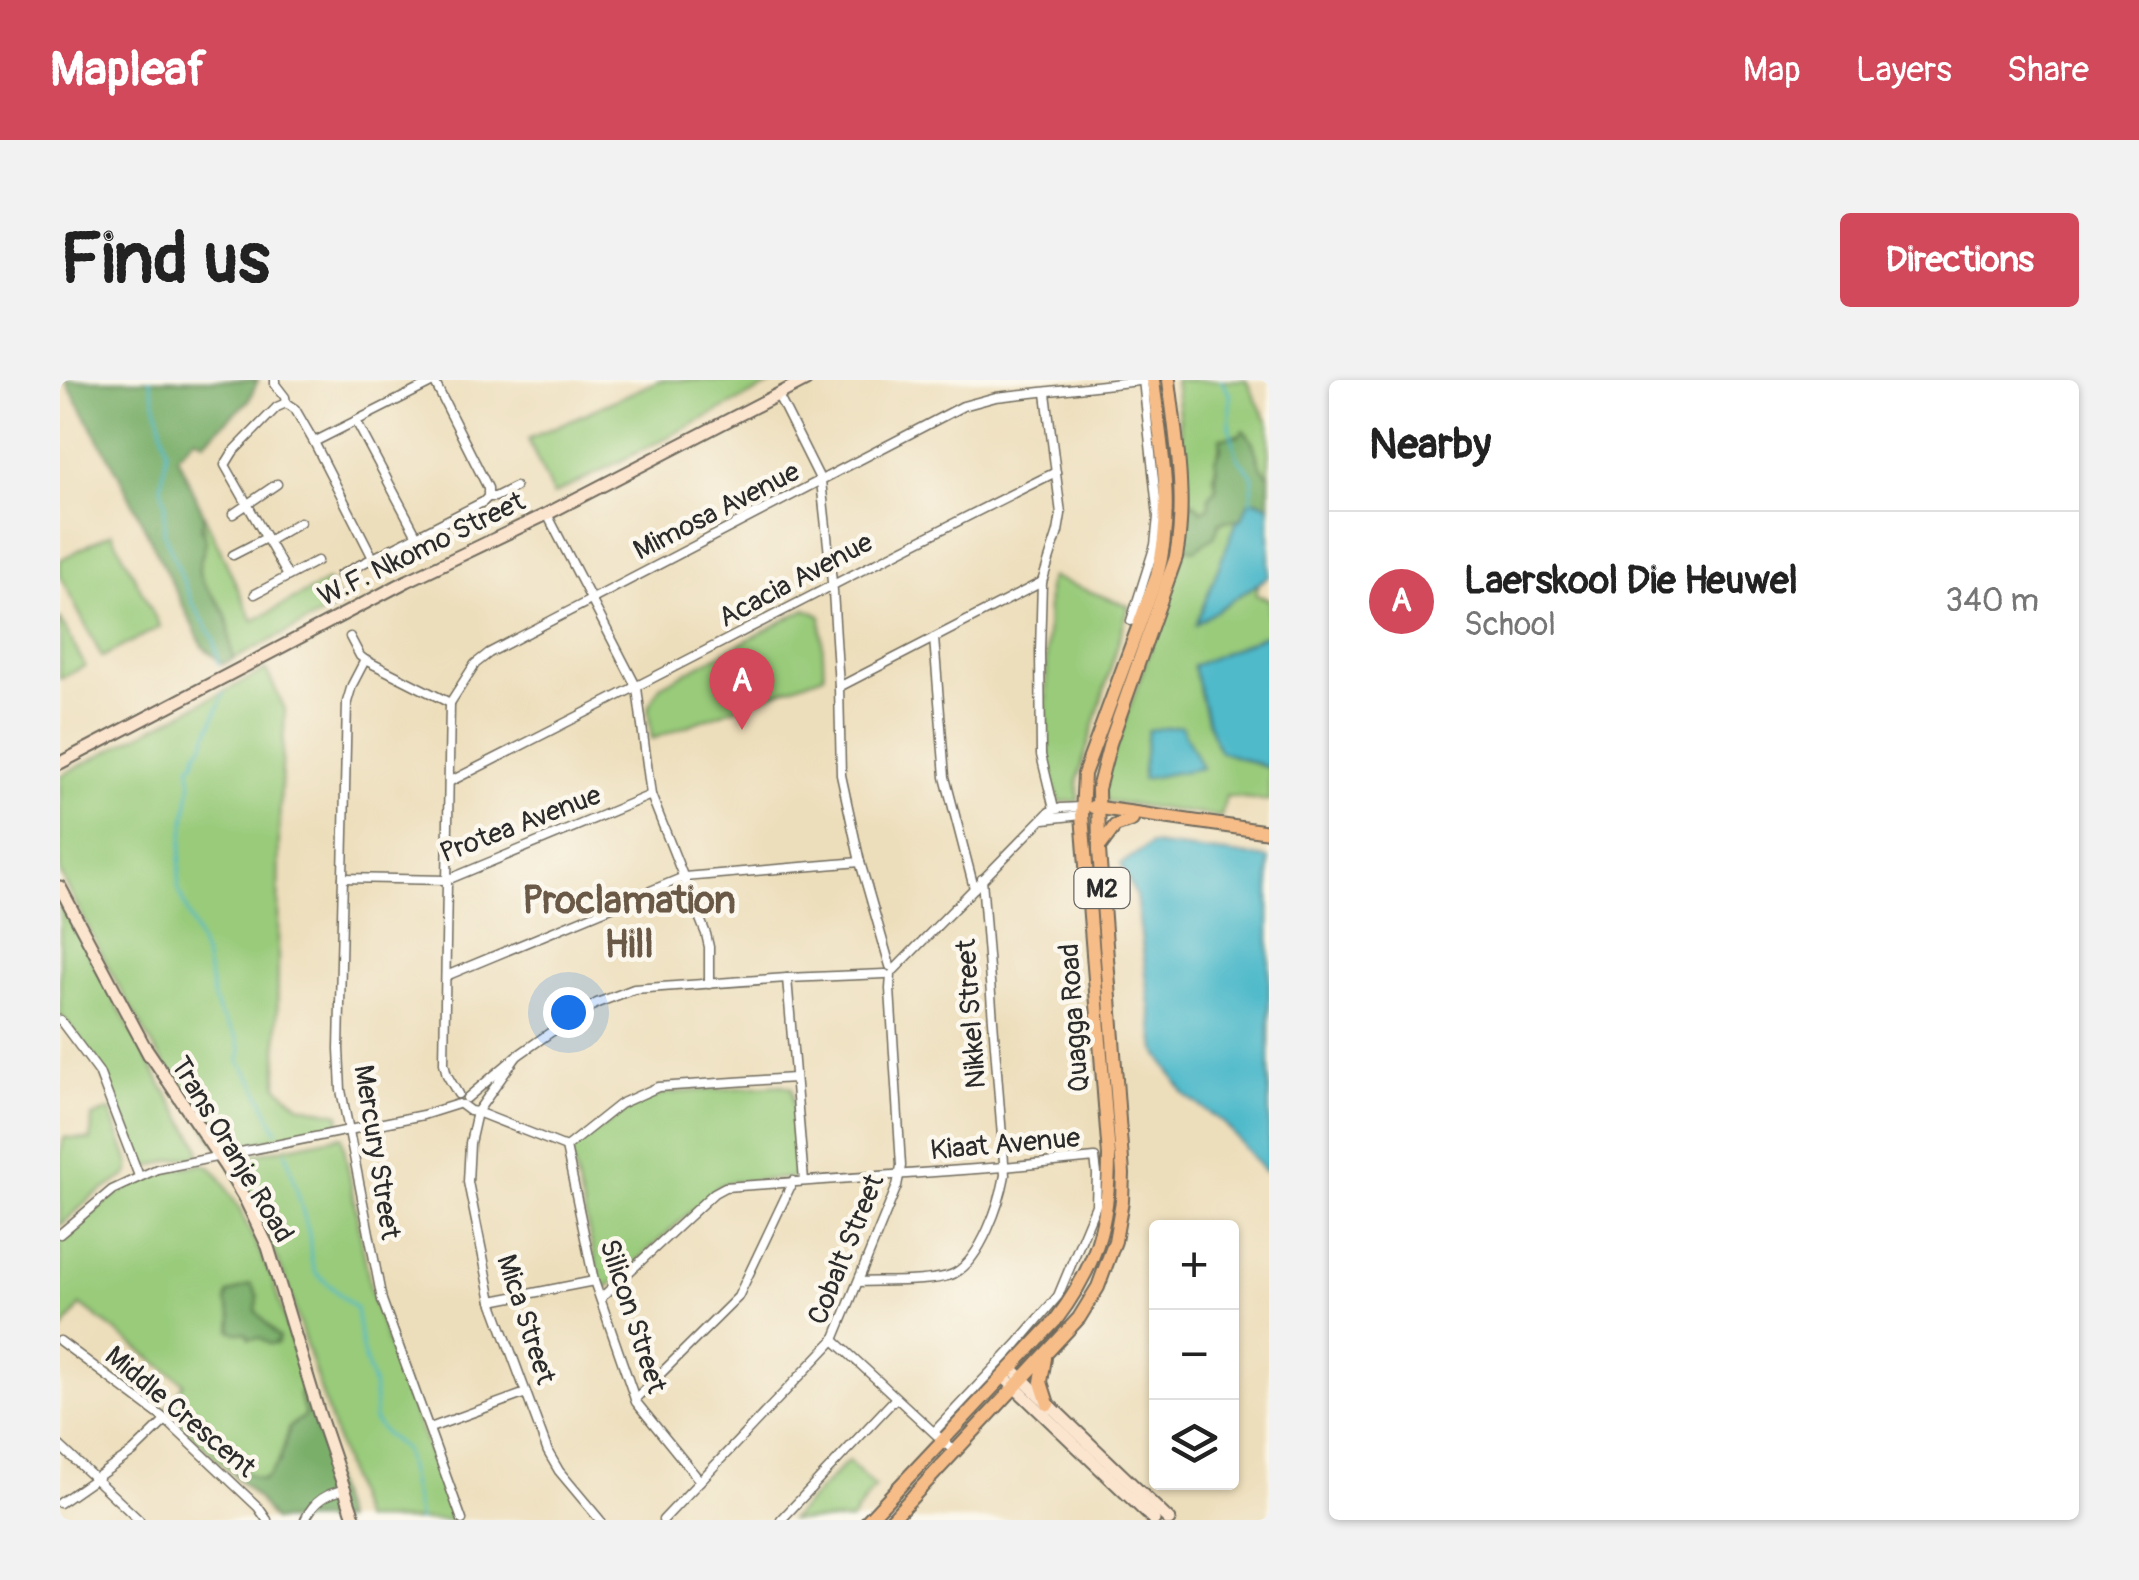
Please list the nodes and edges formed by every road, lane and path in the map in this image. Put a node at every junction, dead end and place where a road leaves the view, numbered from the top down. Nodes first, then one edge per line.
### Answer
1 (275, 380) edge
2 (435, 380) edge
3 (806, 380) edge
4 (1147, 380) edge
5 (1169, 380) edge
6 (1046, 393) junction
7 (778, 395) junction
8 (286, 403) junction
9 (356, 421) junction
10 (314, 442) junction
11 (1056, 472) junction
12 (821, 481) junction
13 (278, 484) dead end
14 (515, 487) dead end
15 (488, 493) junction
16 (247, 505) junction
17 (233, 514) dead end
18 (547, 514) junction
19 (300, 522) dead end
20 (416, 536) junction
21 (267, 540) junction
22 (234, 554) dead end
23 (372, 558) junction
24 (317, 560) dead end
25 (288, 576) junction
26 (340, 576) dead end
27 (1042, 582) junction
28 (832, 586) junction
29 (254, 594) dead end
30 (591, 600) junction
31 (1131, 621) dead end
32 (350, 637) dead end
33 (934, 638) junction
34 (365, 660) junction
35 (839, 687) junction
36 (636, 688) junction
37 (450, 703) junction
38 (64, 760) edge
39 (449, 782) junction
40 (651, 795) junction
41 (1054, 810) junction
42 (1082, 811) junction
43 (1099, 811) junction
44 (1044, 819) junction
45 (1132, 820) junction
46 (1269, 835) edge
47 (1099, 850) junction
48 (860, 862) junction
49 (684, 877) junction
50 (343, 878) junction
51 (982, 879) junction
52 (447, 880) junction
53 (60, 886) edge
54 (974, 888) junction
55 (888, 970) junction
56 (446, 976) junction
57 (786, 978) junction
58 (709, 984) junction
59 (60, 1020) edge
60 (517, 1056) junction
61 (794, 1078) junction
62 (464, 1102) junction
63 (350, 1130) junction
64 (566, 1146) junction
65 (216, 1157) junction
66 (1004, 1167) junction
67 (900, 1174) junction
68 (138, 1176) junction
69 (804, 1181) junction
70 (793, 1182) junction
71 (60, 1234) edge
72 (594, 1281) junction
73 (859, 1282) junction
74 (601, 1298) junction
75 (492, 1301) junction
76 (834, 1340) junction
77 (60, 1342) edge
78 (1046, 1356) junction
79 (1013, 1378) junction
80 (526, 1393) junction
81 (895, 1398) junction
82 (635, 1399) junction
83 (1048, 1404) junction
84 (166, 1420) junction
85 (430, 1428) junction
86 (938, 1437) junction
87 (60, 1446) edge
88 (955, 1452) junction
89 (96, 1479) junction
90 (700, 1481) junction
91 (346, 1490) junction
92 (60, 1503) edge
93 (139, 1520) edge
94 (267, 1520) edge
95 (305, 1520) edge
96 (355, 1520) edge
97 (462, 1520) edge
98 (600, 1520) edge
99 (664, 1520) edge
100 (781, 1520) edge
101 (868, 1520) edge
102 (891, 1520) edge
103 (1154, 1520) edge
104 (1169, 1520) edge

1 - 8 street
2 - 9 street
2 - 15 street
3 - 7 main road, W.F. Nkomo Street
4 - 6 street, Mimosa Avenue
4 - 31 street
4 - 42 main road, Quagga Road / M2
5 - 43 main road, Quagga Road / M2
6 - 11 street
6 - 12 street, Mimosa Avenue
7 - 12 street, Cobalt Street
7 - 18 main road, W.F. Nkomo Street
8 - 10 street
8 - 16 street
9 - 10 street
9 - 20 street
10 - 23 street
11 - 27 street
11 - 28 street, Acacia Avenue
12 - 28 street, Cobalt Street
12 - 30 street, Mimosa Avenue
13 - 16 street
14 - 15 street
15 - 20 street
16 - 17 street
16 - 21 street
18 - 30 street
18 - 38 main road, W.F. Nkomo Street
19 - 21 street
20 - 23 street
21 - 22 street
21 - 25 street
23 - 26 street
24 - 25 street
25 - 29 street
27 - 33 street
27 - 41 street
28 - 35 street, Cobalt Street
28 - 36 street, Acacia Avenue
30 - 36 street
30 - 37 street, Mimosa Avenue
32 - 34 street
33 - 35 street
33 - 54 street
34 - 37 street
34 - 50 street, Mercury Street
35 - 48 street, Cobalt Street
36 - 39 street, Acacia Avenue
36 - 40 street
37 - 39 street, Mica Street
39 - 52 street, Mica Street
40 - 49 street
40 - 52 street, Protea Avenue
41 - 42 street
41 - 44 street
42 - 43 main road
42 - 44 street
42 - 79 main road, Quagga Road / M2
43 - 45 main road
43 - 46 main road
43 - 47 main road, Quagga Road / M2
44 - 51 street
45 - 46 main road
45 - 47 main road
47 - 78 main road, Quagga Road / M2
48 - 49 street
48 - 55 street, Cobalt Street
49 - 56 street
49 - 58 street
50 - 52 street, Protea Avenue
50 - 63 street, Mercury Street
51 - 54 street
51 - 66 street, Nikkel Street
52 - 56 street, Mica Street
53 - 65 main road, Trans Oranje Road
54 - 55 street
55 - 57 street
55 - 67 street, Cobalt Street
56 - 62 street, Mica Street
57 - 58 street
57 - 61 street
58 - 60 street
59 - 68 street
60 - 62 street
60 - 62 street
61 - 64 street
61 - 69 street
62 - 63 street
62 - 64 street
62 - 75 street, Mica Street
63 - 65 street
63 - 85 street, Mercury Street
64 - 72 street, Silicon Street
65 - 68 street
65 - 91 main road, Trans Oranje Road
66 - 67 street, Kiaat Avenue
66 - 73 street, Nikkel Street
66 - 86 street, Kiaat Avenue
67 - 69 street, Kiaat Avenue
67 - 73 street, Cobalt Street
68 - 71 street
69 - 70 street, Kiaat Avenue
70 - 74 street, Kiaat Avenue
70 - 82 street
72 - 74 street, Silicon Street
72 - 75 street
73 - 76 street, Cobalt Street
74 - 82 street, Silicon Street
75 - 80 street, Mica Street
76 - 81 street
76 - 90 street, Cobalt Street
77 - 84 street, Middle Crescent
78 - 79 main road, Quagga Road / M2
78 - 83 main road
79 - 83 main road
79 - 86 main road, Quagga Road / M2
79 - 88 main road, Quagga Road / M2
79 - 103 main road
80 - 85 street
80 - 98 street, Mica Street
81 - 86 street
81 - 100 street
82 - 90 street, Silicon Street
83 - 104 main road
84 - 89 street
84 - 94 street, Middle Crescent
85 - 97 street, Mercury Street
86 - 88 street
86 - 101 main road, Quagga Road / M2
87 - 89 street
88 - 102 main road, Quagga Road / M2
89 - 92 street
89 - 93 street
90 - 99 street, Cobalt Street
91 - 95 street
91 - 96 main road, Trans Oranje Road

